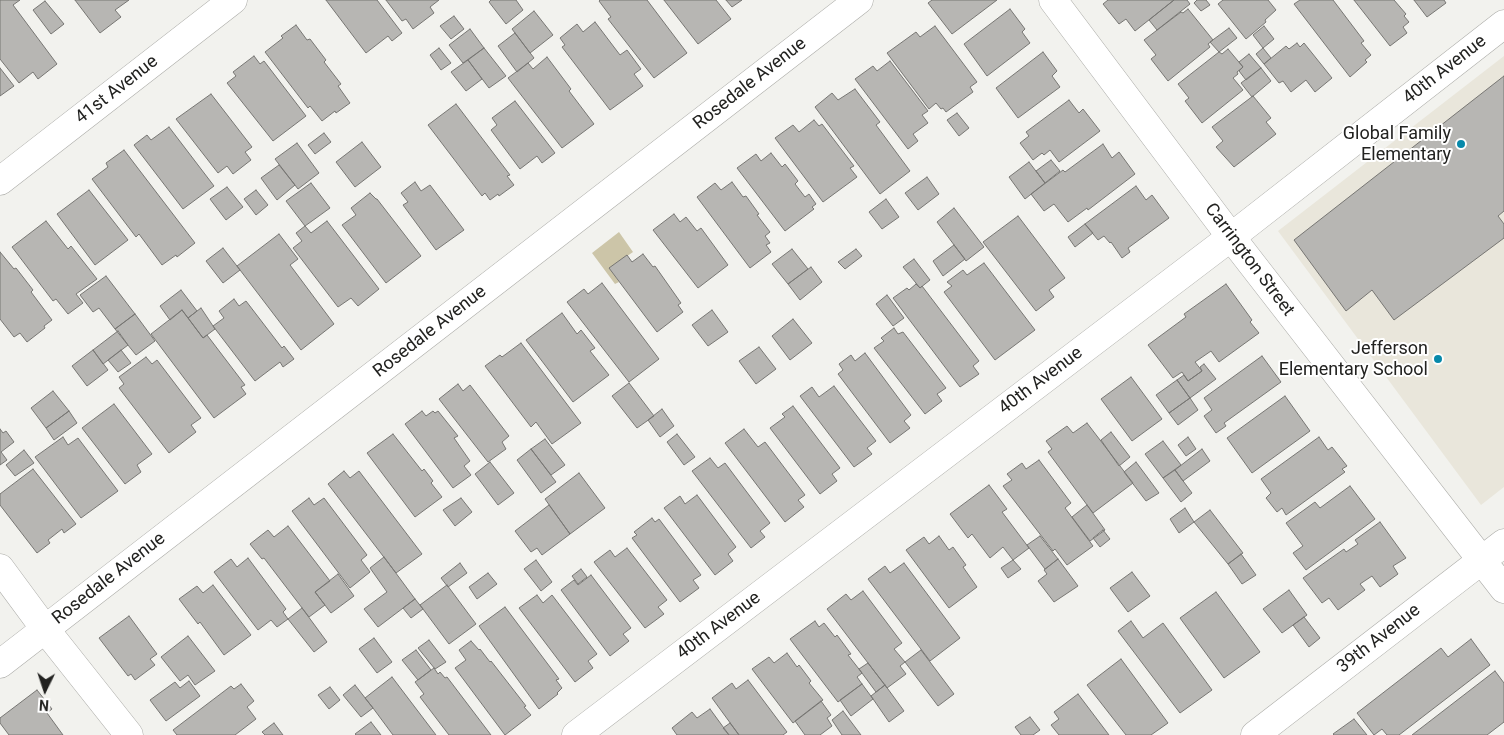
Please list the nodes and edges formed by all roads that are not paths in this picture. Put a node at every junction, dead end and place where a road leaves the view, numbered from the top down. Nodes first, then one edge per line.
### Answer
1 (234, 0) edge
2 (859, 0) edge
3 (1053, 0) edge
4 (1504, 24) edge
5 (0, 181) edge
6 (1231, 237) junction
7 (1504, 543) edge
8 (1482, 560) junction
9 (0, 568) edge
10 (1504, 589) edge
11 (45, 629) junction
12 (0, 664) edge
13 (128, 735) edge
14 (576, 735) edge
15 (1254, 735) edge

1 - 5 street, 41st Avenue
2 - 11 street, Rosedale Avenue
3 - 6 street, Carrington Street
4 - 6 street, 40th Avenue
6 - 8 street, Carrington Street
6 - 14 street, 40th Avenue
7 - 8 street, 39th Avenue
8 - 10 street, Carrington Street
8 - 15 street, 39th Avenue
9 - 11 street
11 - 12 street, Rosedale Avenue
11 - 13 street

